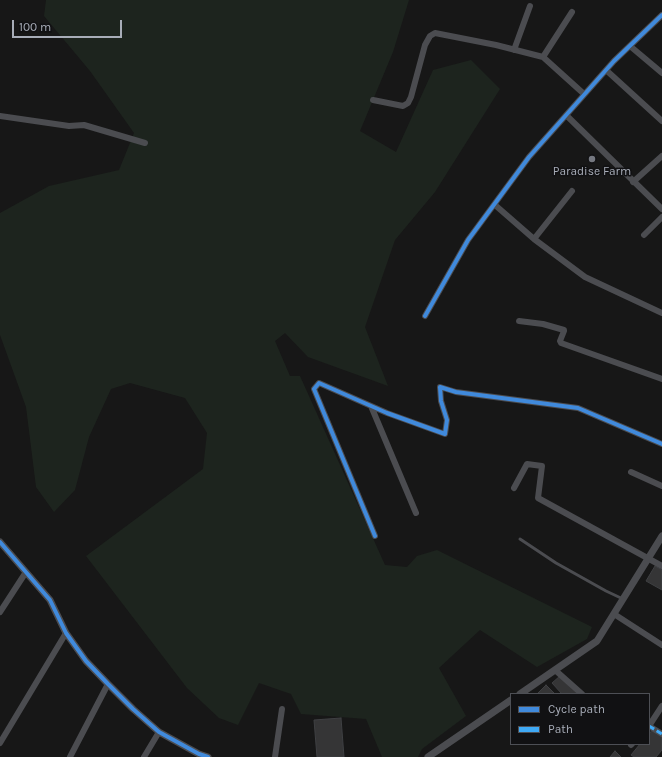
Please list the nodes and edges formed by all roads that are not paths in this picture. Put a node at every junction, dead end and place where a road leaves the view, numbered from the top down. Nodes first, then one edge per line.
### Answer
1 (530, 6) dead end
2 (572, 12) dead end
3 (662, 15) edge
4 (630, 46) junction
5 (514, 50) junction
6 (543, 57) junction
7 (606, 70) junction
8 (662, 73) edge
9 (584, 94) junction
10 (373, 100) dead end
11 (566, 115) junction
12 (0, 116) edge
13 (662, 121) edge
14 (144, 143) dead end
15 (662, 156) edge
16 (633, 182) junction
17 (572, 191) dead end
18 (494, 205) junction
19 (662, 209) edge
20 (662, 217) edge
21 (644, 235) dead end
22 (534, 239) junction
23 (662, 314) edge
24 (425, 316) dead end
25 (519, 320) dead end
26 (662, 379) edge
27 (371, 406) junction
28 (662, 444) edge
29 (631, 472) dead end
30 (662, 486) edge
31 (514, 488) dead end
32 (416, 513) dead end
33 (375, 536) dead end
34 (662, 536) edge
35 (520, 539) dead end
36 (0, 542) edge
37 (648, 559) junction
38 (662, 566) edge
39 (26, 572) junction
40 (623, 599) junction
41 (0, 612) edge
42 (614, 614) junction
43 (66, 633) junction
44 (662, 645) edge
45 (555, 670) junction
46 (108, 684) junction
47 (523, 693) edge
48 (581, 693) edge
49 (510, 701) edge
50 (662, 706) edge
51 (282, 709) dead end
52 (650, 724) edge
53 (650, 727) edge
54 (159, 732) junction
55 (662, 734) edge
56 (0, 743) edge
57 (70, 757) edge
58 (144, 757) edge
59 (208, 757) edge
60 (275, 757) edge
61 (428, 757) edge

1 - 5 street
2 - 6 street
3 - 4 street
4 - 7 street
4 - 8 street
5 - 6 street
5 - 10 street
6 - 9 street
7 - 9 street
7 - 13 street
9 - 11 street
11 - 16 street
11 - 18 street
12 - 14 street
15 - 16 street
16 - 19 street
17 - 22 street
18 - 22 street
18 - 24 street
20 - 21 street
22 - 23 street
25 - 26 street
27 - 28 street
27 - 32 street
27 - 33 street
29 - 30 street
31 - 37 street
34 - 37 street
35 - 40 lane
36 - 39 street
37 - 38 street
37 - 40 street
39 - 41 street
39 - 43 street
40 - 42 street
42 - 44 street
42 - 45 street
43 - 46 street
43 - 56 street
45 - 47 street
45 - 48 street
46 - 54 street
46 - 57 street
49 - 61 street
50 - 52 street
51 - 60 street
53 - 55 street
54 - 58 street
54 - 59 street

